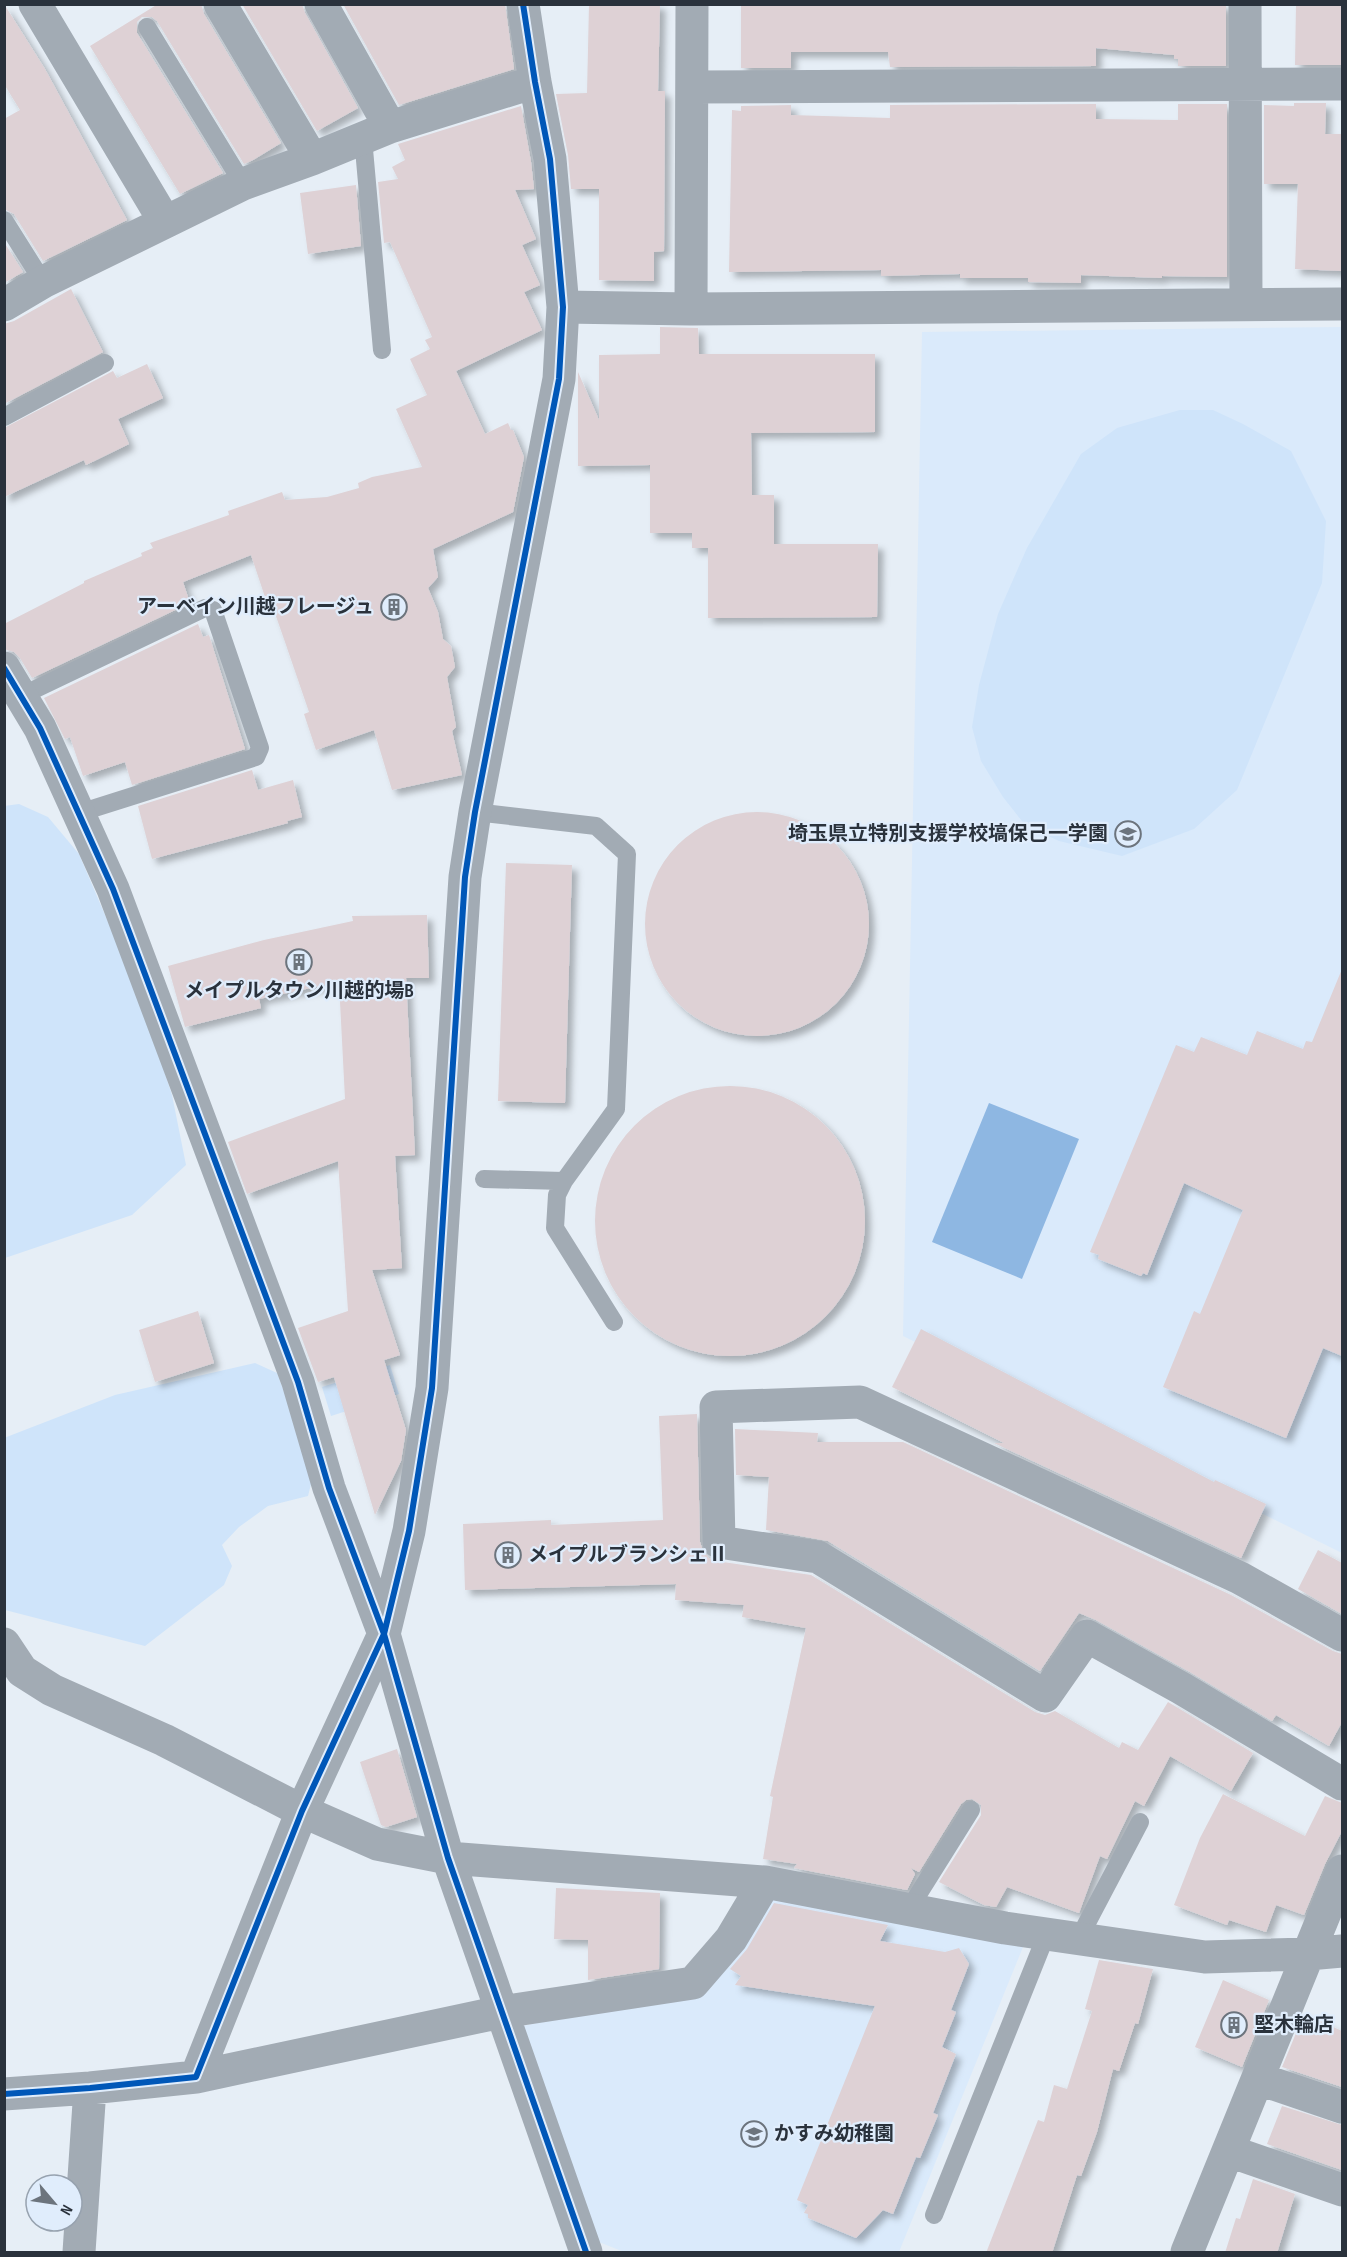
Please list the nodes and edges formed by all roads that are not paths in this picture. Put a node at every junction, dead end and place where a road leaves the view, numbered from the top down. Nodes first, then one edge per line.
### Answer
1 (35, 4) edge
2 (220, 4) edge
3 (321, 4) edge
4 (523, 4) edge
5 (692, 4) edge
6 (1245, 4) edge
7 (147, 27) dead end
8 (535, 82) junction
9 (1342, 84) edge
10 (1244, 85) junction
11 (693, 87) junction
12 (377, 132) junction
13 (312, 159) junction
14 (243, 184) junction
15 (4, 220) edge
16 (165, 222) junction
17 (43, 282) junction
18 (1246, 304) junction
19 (1342, 304) edge
20 (4, 305) edge
21 (563, 307) junction
22 (691, 309) junction
23 (382, 350) dead end
24 (105, 363) dead end
25 (4, 417) edge
26 (4, 668) edge
27 (21, 696) junction
28 (475, 812) junction
29 (79, 813) junction
30 (484, 1179) dead end
31 (564, 1181) junction
32 (614, 1322) dead end
33 (384, 1634) junction
34 (1342, 1635) edge
35 (4, 1644) edge
36 (1342, 1784) edge
37 (971, 1810) dead end
38 (302, 1811) junction
39 (1140, 1822) dead end
40 (448, 1858) junction
41 (1342, 1871) edge
42 (765, 1882) junction
43 (909, 1909) junction
44 (1047, 1933) junction
45 (1079, 1938) junction
46 (1342, 1950) edge
47 (1308, 1954) junction
48 (501, 2013) junction
49 (196, 2077) junction
50 (1258, 2079) junction
51 (90, 2088) junction
52 (4, 2094) edge
53 (1342, 2107) edge
54 (1229, 2151) junction
55 (1342, 2190) edge
56 (934, 2215) dead end
57 (79, 2253) edge
58 (586, 2253) edge
59 (1187, 2253) edge

1 - 16 street
2 - 13 street
3 - 12 street
4 - 8 street
5 - 11 street
6 - 10 street
7 - 14 lane
8 - 12 street
8 - 21 street
9 - 10 street
10 - 11 street
10 - 18 street
11 - 22 street
12 - 13 street
12 - 23 lane
13 - 14 street
14 - 16 street
15 - 17 lane
16 - 17 street
17 - 20 street
18 - 19 street
18 - 22 street
21 - 22 street
21 - 28 street
24 - 25 lane
26 - 27 street
27 - 29 street
27 - 29 lane
28 - 31 lane
28 - 33 street
29 - 33 street
30 - 31 lane
31 - 32 lane
33 - 38 street
33 - 40 street
34 - 36 street
35 - 38 street
37 - 43 lane
38 - 40 street
38 - 49 street
39 - 45 lane
40 - 42 street
40 - 48 street
41 - 47 street
42 - 43 street
42 - 48 street
43 - 44 street
44 - 45 street
44 - 56 lane
45 - 47 street
46 - 47 street
47 - 50 street
48 - 49 street
48 - 58 street
49 - 51 street
50 - 53 street
50 - 54 street
51 - 52 street
51 - 57 street
54 - 55 street
54 - 59 street

